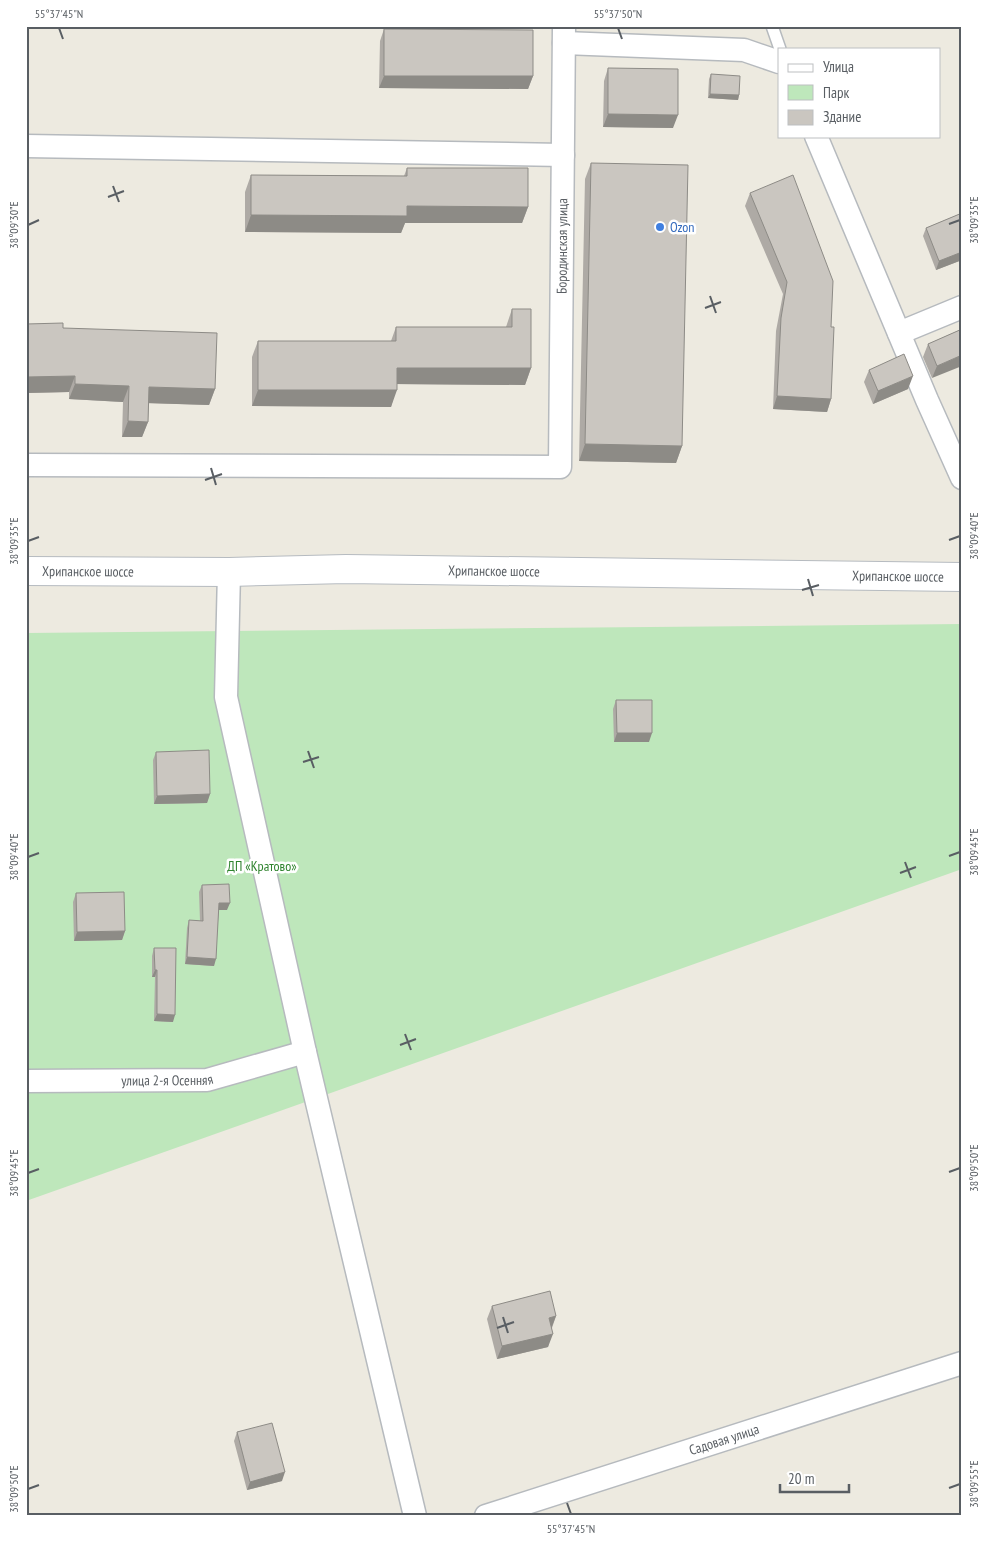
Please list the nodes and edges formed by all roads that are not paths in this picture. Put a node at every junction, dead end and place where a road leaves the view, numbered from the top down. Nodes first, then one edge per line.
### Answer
1 (772, 26) edge
2 (564, 35) edge
3 (780, 48) edge
4 (778, 62) edge
5 (817, 138) edge
6 (26, 146) edge
7 (563, 155) junction
8 (962, 306) edge
9 (899, 333) junction
10 (26, 465) edge
11 (962, 478) edge
12 (26, 571) edge
13 (229, 572) junction
14 (962, 577) edge
15 (305, 1052) junction
16 (26, 1082) edge
17 (962, 1363) edge
18 (415, 1516) edge
19 (486, 1516) edge

1 - 3 lane
2 - 4 street
2 - 7 street, Бородинская улица
5 - 9 street
6 - 7 street
7 - 10 street, Бородинская улица
8 - 9 street
9 - 11 street
12 - 13 main road, Хрипанское шоссе
13 - 14 main road, Хрипанское шоссе
13 - 15 street
15 - 16 street, улица 2-я Осенняя
15 - 18 street
17 - 19 street, Садовая улица

